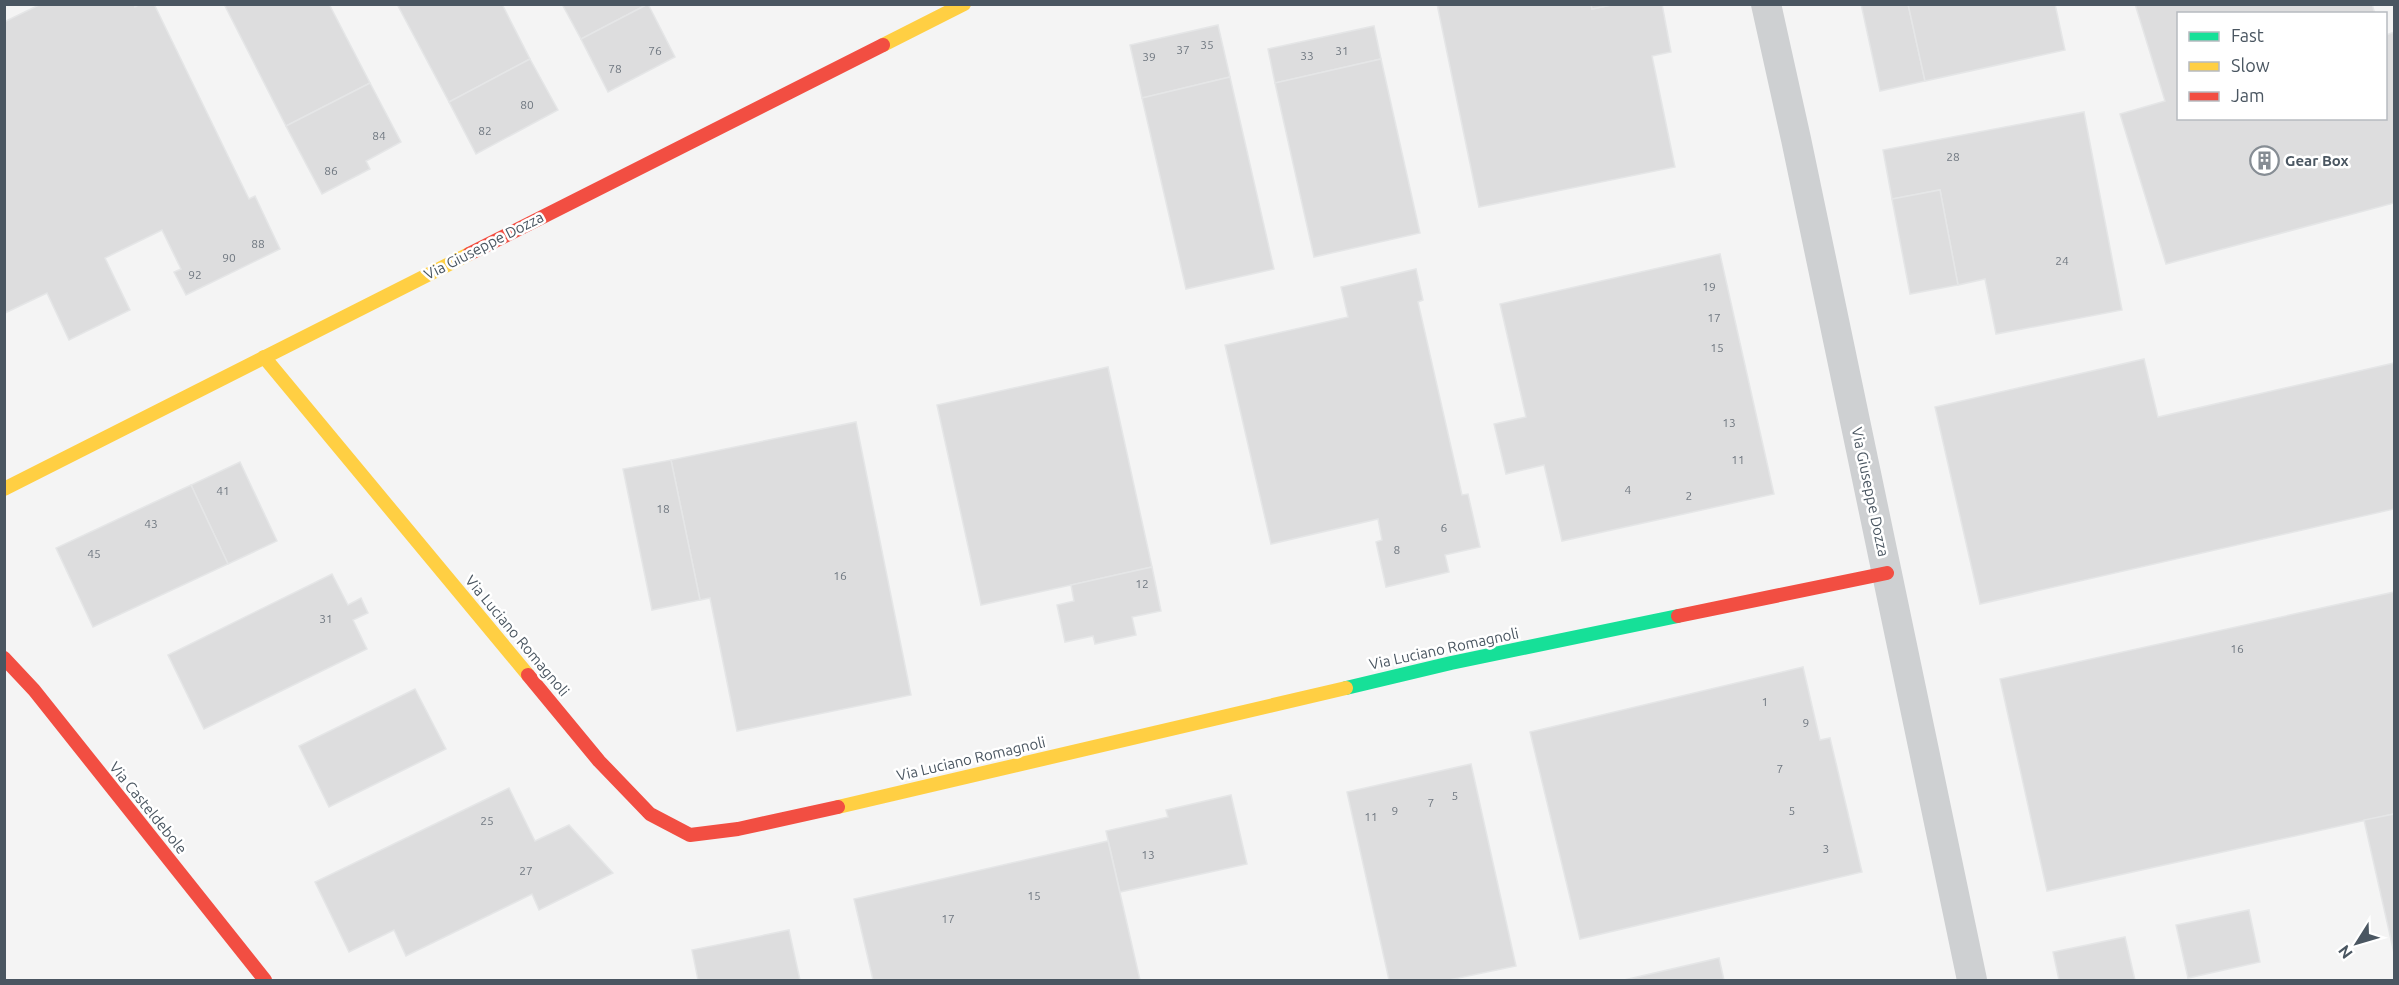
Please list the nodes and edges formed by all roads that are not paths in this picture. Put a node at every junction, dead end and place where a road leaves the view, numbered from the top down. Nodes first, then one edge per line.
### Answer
1 (964, 4) edge
2 (1766, 4) edge
3 (264, 357) junction
4 (4, 489) edge
5 (1887, 573) junction
6 (4, 658) edge
7 (265, 981) edge
8 (1972, 981) edge

1 - 3 street, Via Giuseppe Dozza
2 - 5 street, Via Giuseppe Dozza
3 - 4 street, Via Giuseppe Dozza
3 - 5 street, Via Luciano Romagnoli
5 - 8 street, Via Giuseppe Dozza
6 - 7 street, Via Casteldebole

